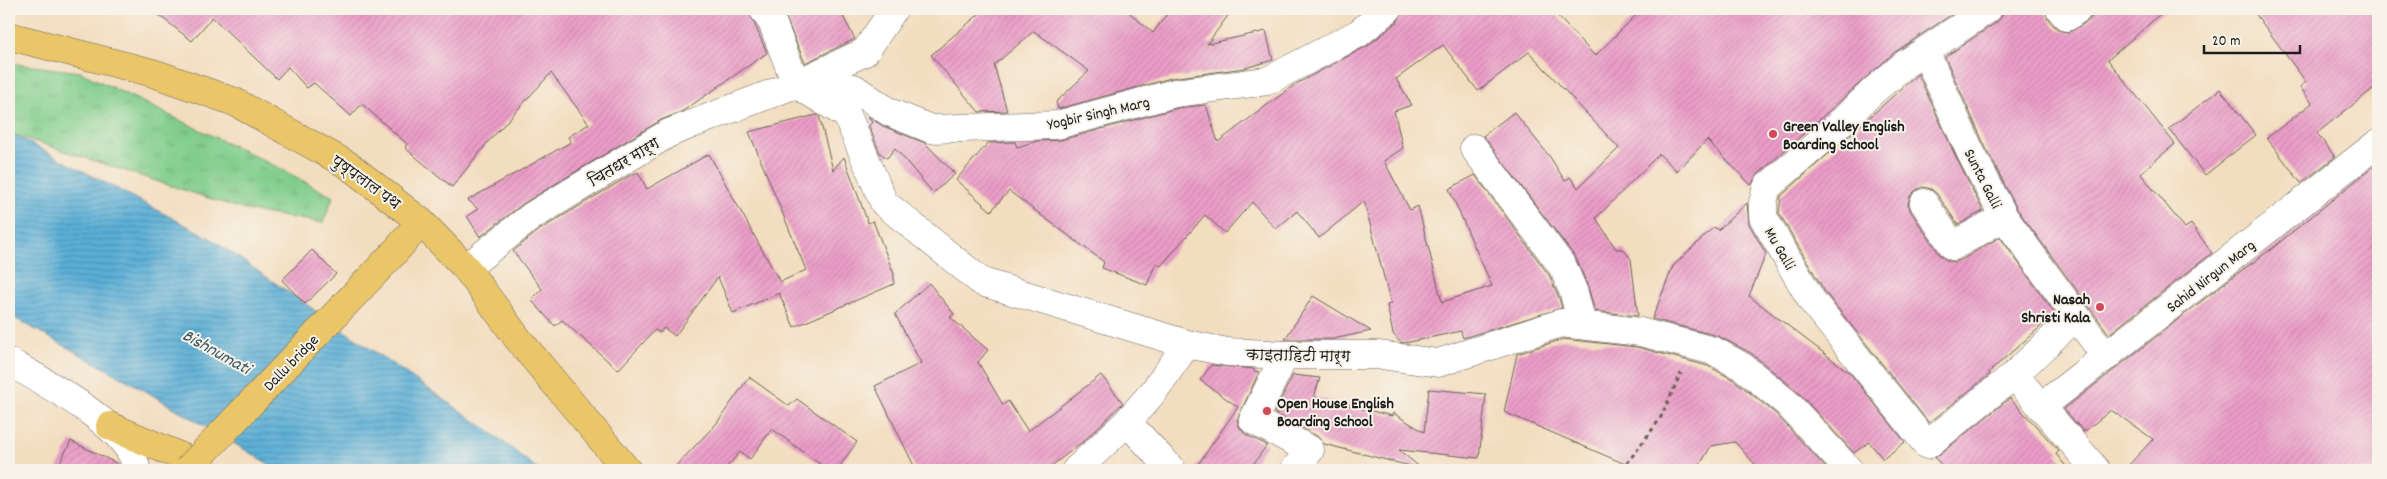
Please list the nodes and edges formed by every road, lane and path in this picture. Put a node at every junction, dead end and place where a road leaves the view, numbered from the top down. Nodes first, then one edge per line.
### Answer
1 (763, 9) edge
2 (894, 9) edge
3 (1388, 9) edge
4 (1988, 9) edge
5 (9, 36) edge
6 (1925, 51) junction
7 (796, 84) junction
8 (2378, 143) edge
9 (1474, 148) dead end
10 (1924, 203) dead end
11 (2004, 217) junction
12 (421, 222) junction
13 (466, 268) junction
14 (2076, 317) junction
15 (1582, 325) junction
16 (1187, 344) junction
17 (1693, 346) junction
18 (1285, 355) junction
19 (2106, 357) junction
20 (9, 362) edge
21 (2014, 375) junction
22 (2041, 407) junction
23 (1127, 422) junction
24 (110, 426) junction
25 (136, 470) edge
26 (187, 470) edge
27 (197, 470) edge
28 (627, 470) edge
29 (1076, 470) edge
30 (1172, 470) edge
31 (1294, 470) edge
32 (1622, 470) edge
33 (1849, 470) edge
34 (2096, 470) edge

1 - 7 street
2 - 7 street, चितधर मार्ग
3 - 7 street, Yogbir Singh Marg
4 - 6 street
5 - 12 main road, पुष्पलाल पथ
6 - 11 street, Sunta Galli
6 - 21 street, Mu Galli
7 - 13 street, चितधर मार्ग
7 - 16 street, काइताहिटी मार्ग
8 - 19 street, Sahid Nirgun Marg
9 - 15 street
10 - 11 street
11 - 14 street, Sunta Galli
12 - 13 main road, पुष्पलाल पथ
12 - 26 main road, Dallu bridge, bridge
13 - 28 main road, पुष्पलाल पथ
14 - 19 street, Sunta Galli
14 - 21 street
15 - 17 street, काइताहिटी मार्ग
15 - 18 street, काइताहिटी मार्ग
16 - 18 street, काइताहिटी मार्ग
16 - 23 street
17 - 32 path
17 - 33 street, काइताहिटी मार्ग
18 - 31 street
19 - 22 street, Sahid Nirgun Marg
20 - 24 street
21 - 22 street
22 - 34 street
23 - 29 street
23 - 30 street
24 - 25 street
24 - 27 main road

